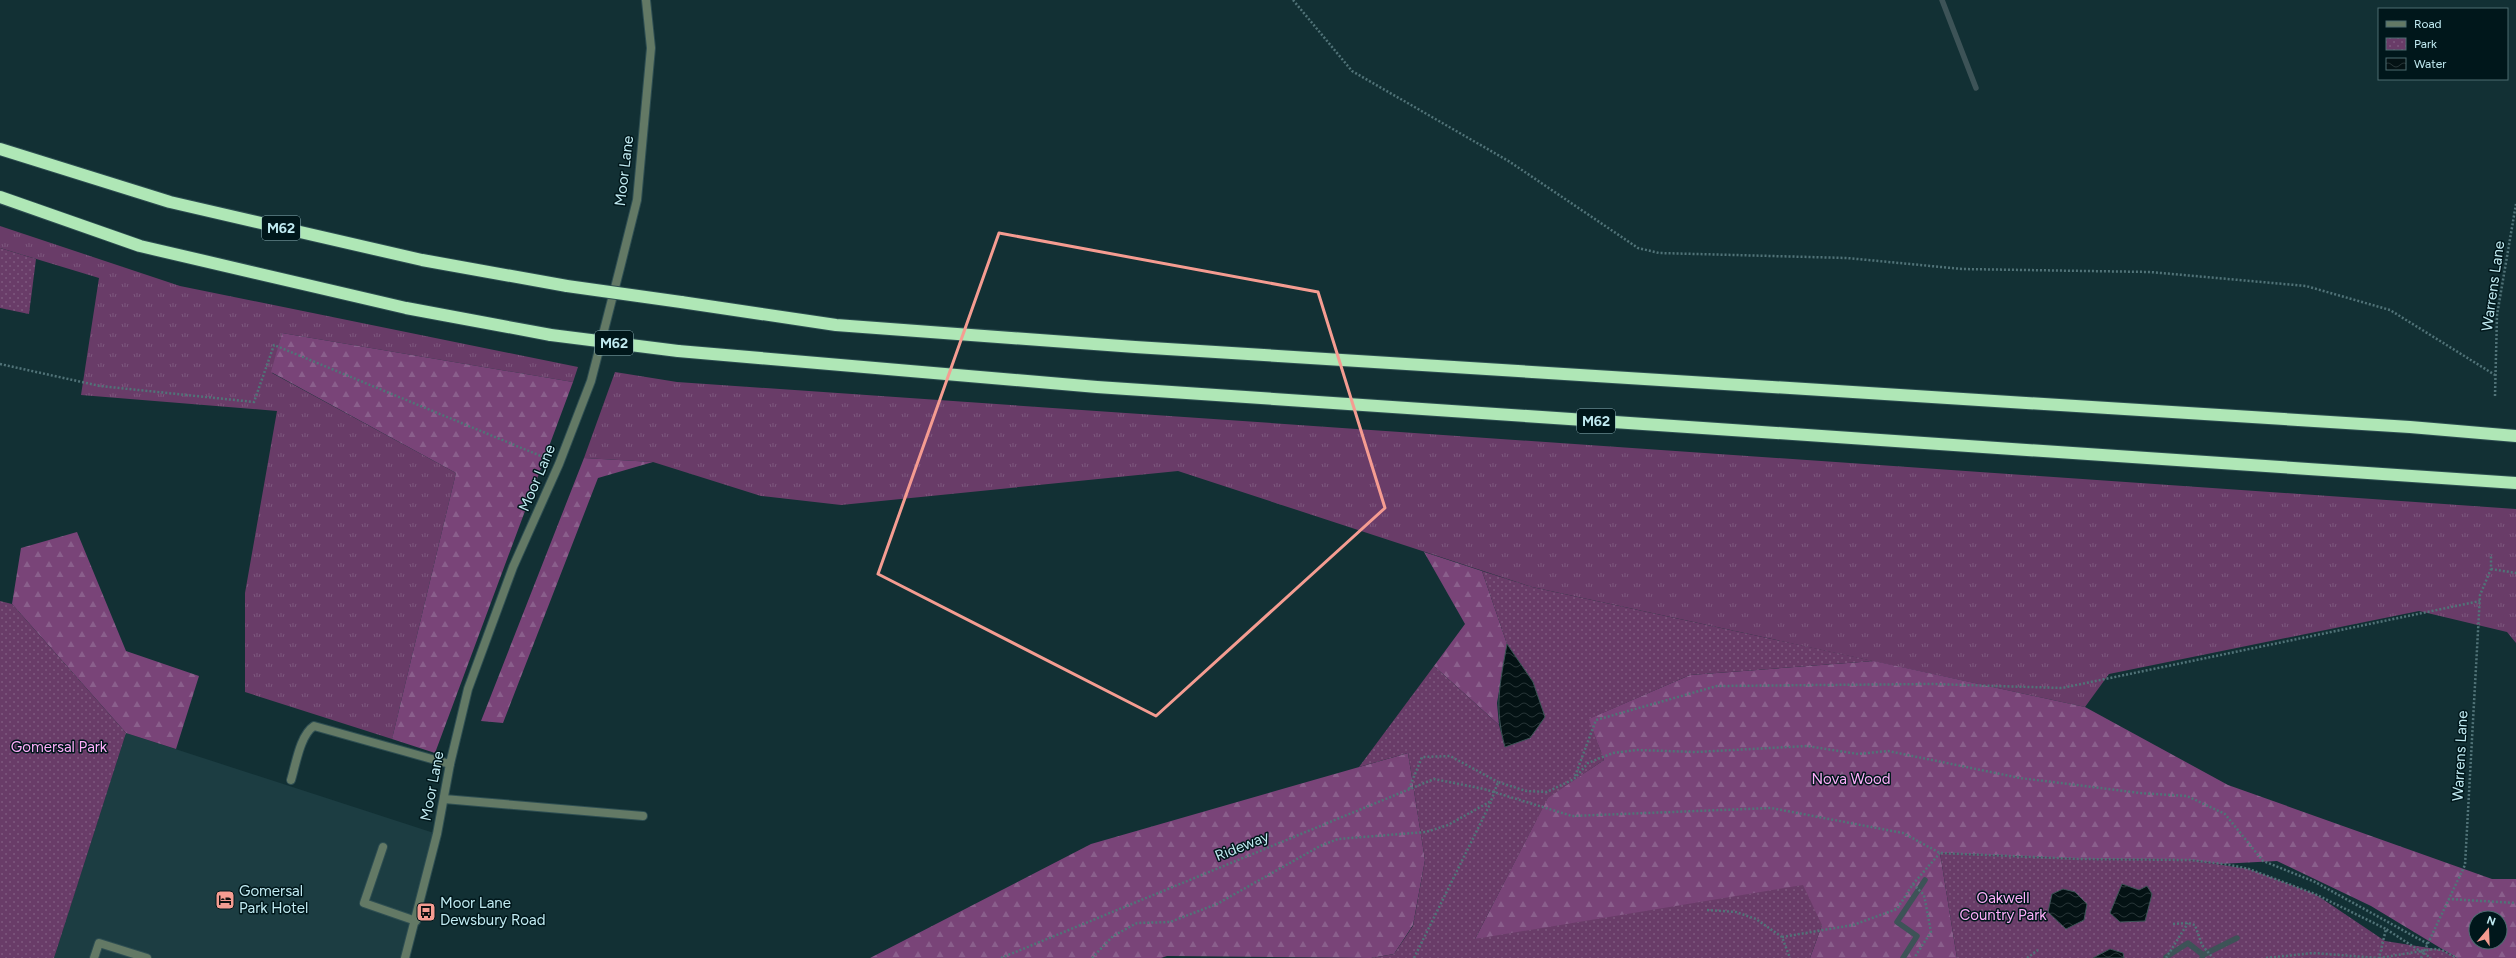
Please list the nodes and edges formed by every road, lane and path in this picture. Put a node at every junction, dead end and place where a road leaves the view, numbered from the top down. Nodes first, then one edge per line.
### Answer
1 (646, 0) edge
2 (1293, 0) edge
3 (0, 149) edge
4 (0, 197) edge
5 (2516, 204) edge
6 (0, 364) edge
7 (2495, 375) junction
8 (2495, 396) dead end
9 (2516, 436) edge
10 (560, 464) junction
11 (2516, 483) edge
12 (2491, 554) dead end
13 (2491, 569) junction
14 (2516, 572) edge
15 (2480, 601) junction
16 (450, 764) junction
17 (1574, 779) junction
18 (291, 780) dead end
19 (1498, 782) junction
20 (1409, 789) junction
21 (1495, 792) junction
22 (444, 799) junction
23 (1491, 802) junction
24 (643, 816) dead end
25 (383, 847) dead end
26 (1940, 852) junction
27 (1913, 884) junction
28 (2448, 898) junction
29 (2516, 903) edge
30 (1707, 910) dead end
31 (416, 921) junction
32 (2188, 923) junction
33 (2173, 924) dead end
34 (2386, 929) junction
35 (1782, 937) junction
36 (2428, 944) junction
37 (2038, 950) dead end
38 (2425, 952) junction
39 (94, 958) edge
40 (147, 958) edge
41 (405, 958) edge
42 (1000, 958) edge
43 (1092, 958) edge
44 (1414, 958) edge
45 (1790, 958) edge
46 (1914, 958) edge
47 (2027, 958) edge
48 (2166, 958) edge
49 (2213, 958) edge
50 (2266, 958) edge
51 (2379, 958) edge
52 (2421, 958) edge
53 (2431, 958) edge
54 (2457, 958) edge

1 - 10 street, Moor Lane
2 - 7 path
3 - 9 highway, M62, bridge
4 - 11 highway, M62, bridge
5 - 7 path, Warrens Lane
6 - 10 path
7 - 8 path, Warrens Lane
10 - 16 street, Moor Lane
12 - 13 path, Warrens Lane
13 - 14 path
13 - 15 path, Warrens Lane
15 - 17 path
15 - 28 path, Warrens Lane
16 - 18 street
16 - 22 street, Moor Lane
17 - 19 path
17 - 36 path
19 - 20 path
19 - 21 path
20 - 21 path, Rideway
20 - 42 path, Rideway
21 - 23 path
21 - 26 path, Rideway
22 - 24 street
22 - 31 street, Moor Lane
23 - 43 path
23 - 44 path
25 - 31 street
26 - 27 path
26 - 34 path
27 - 35 path
27 - 46 path
28 - 29 path
28 - 36 path, Warrens Lane
30 - 35 path
31 - 41 street, Moor Lane
32 - 33 path
32 - 48 path
32 - 49 path
34 - 38 path
34 - 51 path
35 - 45 path
36 - 38 path, Warrens Lane
37 - 47 path
38 - 51 path
38 - 52 path, Warrens Lane
38 - 53 path
38 - 54 path
39 - 40 street
50 - 51 path

